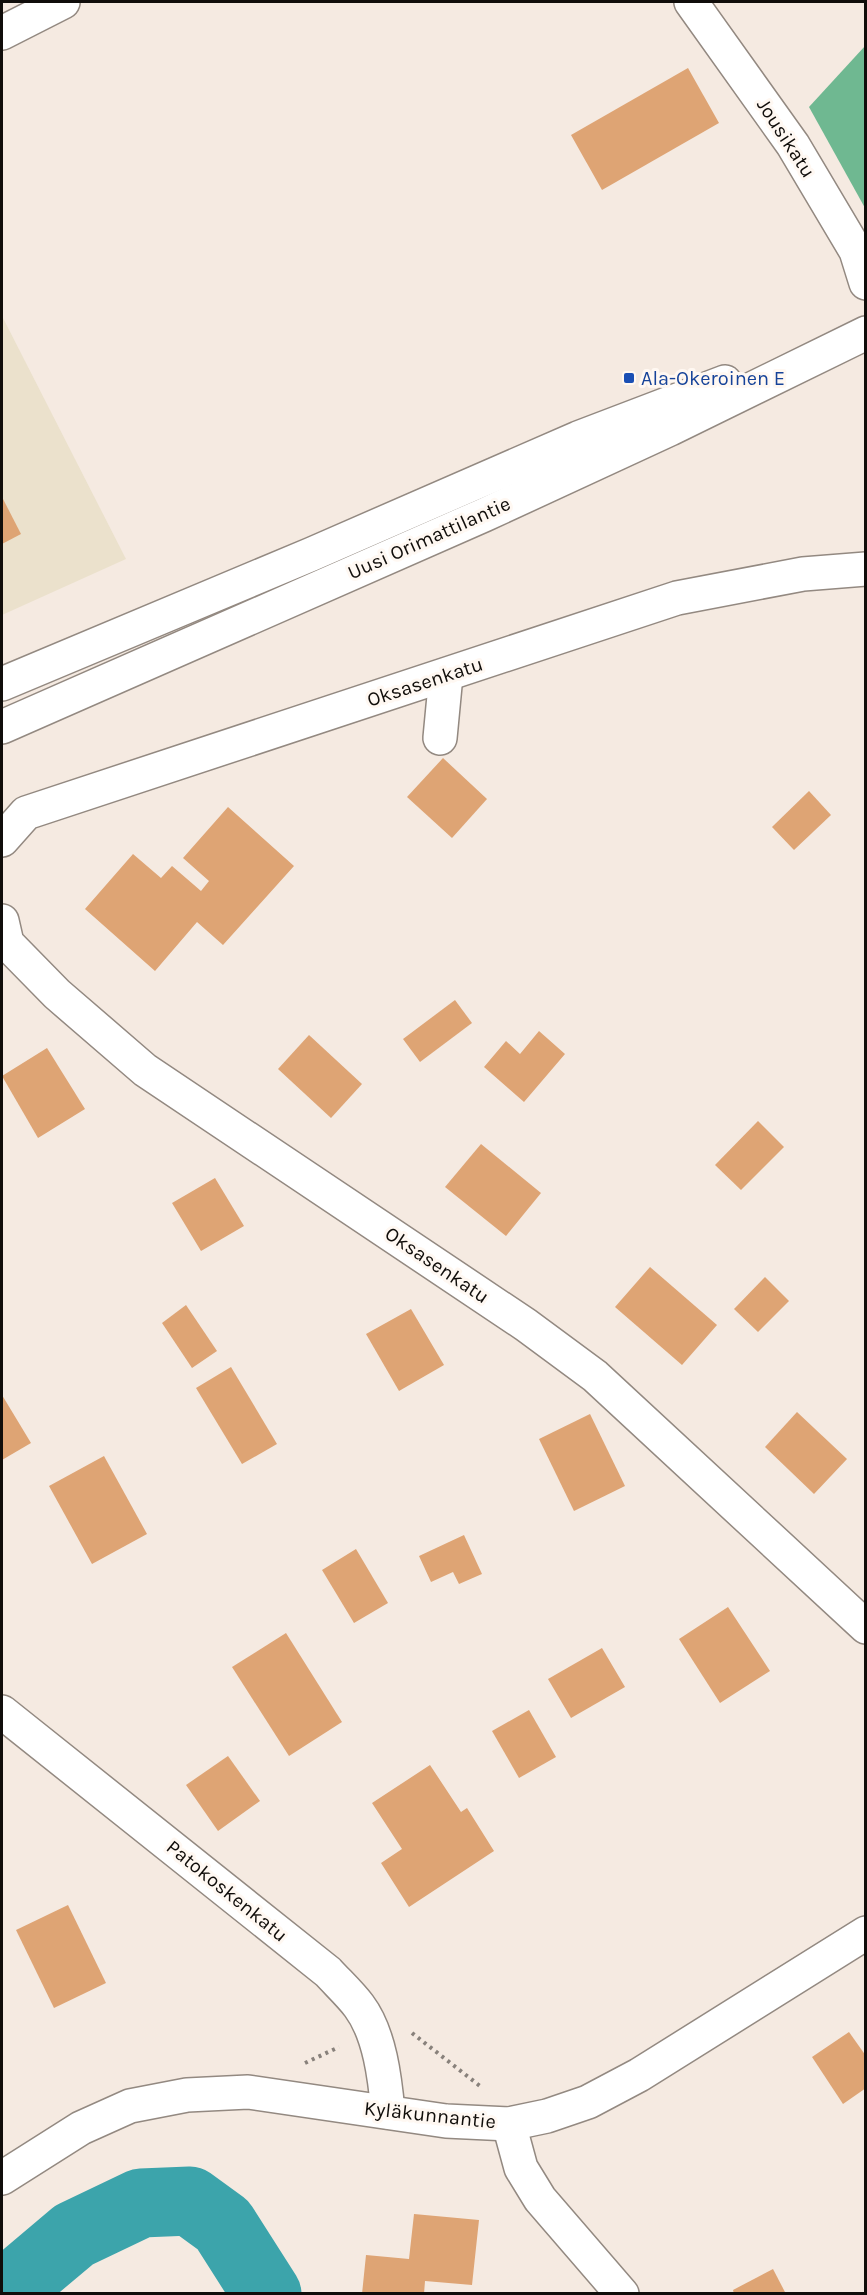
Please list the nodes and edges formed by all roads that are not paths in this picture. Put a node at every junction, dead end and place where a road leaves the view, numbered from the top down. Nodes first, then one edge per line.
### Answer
1 (63, 2) edge
2 (691, 2) edge
3 (2, 33) edge
4 (866, 283) edge
5 (859, 336) edge
6 (866, 569) edge
7 (446, 675) junction
8 (2, 684) edge
9 (2, 727) edge
10 (440, 738) dead end
11 (2, 840) edge
12 (2, 921) edge
13 (866, 1627) edge
14 (2, 1712) edge
15 (866, 1933) edge
16 (388, 2112) junction
17 (509, 2124) junction
18 (2, 2178) edge
19 (622, 2294) edge

1 - 3 street
2 - 4 street, Jousikatu
5 - 8 street, Uusi Orimattilantie
5 - 9 street, Uusi Orimattilantie
6 - 7 street, Oksasenkatu
7 - 10 street
7 - 11 street, Oksasenkatu
12 - 13 street, Oksasenkatu
14 - 16 street, Patokoskenkatu
15 - 17 street, Kyläkunnantie
16 - 17 street, Kyläkunnantie
16 - 18 street, Kyläkunnantie
17 - 19 street

